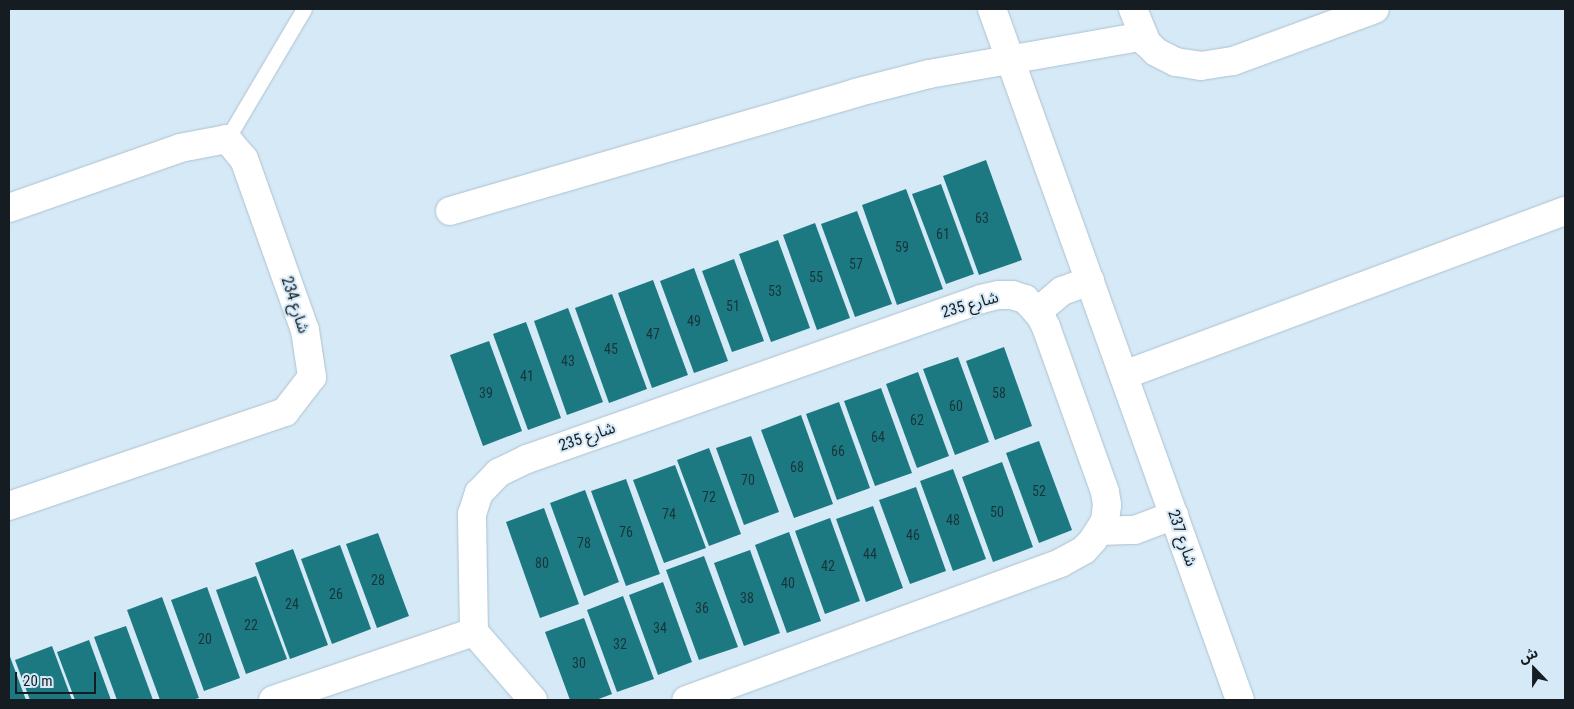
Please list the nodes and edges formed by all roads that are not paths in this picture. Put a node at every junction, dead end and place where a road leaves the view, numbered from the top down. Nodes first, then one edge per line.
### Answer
1 (304, 9) edge
2 (992, 9) edge
3 (1133, 9) edge
4 (1375, 9) edge
5 (1144, 36) junction
6 (1010, 61) junction
7 (227, 139) junction
8 (9, 208) edge
9 (450, 211) dead end
10 (1565, 211) edge
11 (1090, 281) junction
12 (1037, 312) junction
13 (1124, 375) junction
14 (9, 506) edge
15 (1174, 514) junction
16 (1100, 531) junction
17 (474, 632) junction
18 (273, 700) edge
19 (533, 700) edge
20 (686, 700) edge
21 (1240, 700) edge

1 - 7 lane
2 - 6 street, شارع 237
3 - 5 street
4 - 5 street
5 - 6 street
6 - 9 street
6 - 11 street, شارع 237
7 - 8 street
7 - 14 street, شارع 234
10 - 13 street
11 - 12 street
11 - 13 street, شارع 237
12 - 16 street, شارع 235
12 - 17 street, شارع 235
13 - 15 street, شارع 237
15 - 16 street
15 - 21 street, شارع 237
16 - 20 street, شارع 235
17 - 18 street
17 - 19 street

